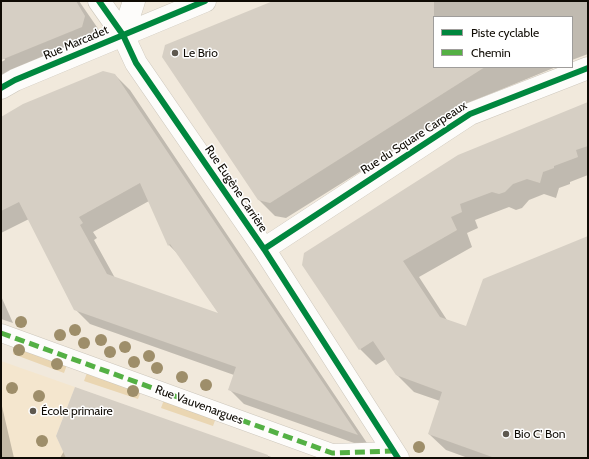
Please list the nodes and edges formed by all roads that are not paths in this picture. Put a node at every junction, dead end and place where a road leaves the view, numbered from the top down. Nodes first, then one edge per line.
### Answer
1 (99, 1) edge
2 (134, 1) edge
3 (205, 1) edge
4 (123, 35) junction
5 (588, 68) edge
6 (1, 88) edge
7 (264, 249) junction
8 (1, 333) edge
9 (396, 454) edge

1 - 4 street, Rue Eugène Carrière
2 - 4 street
3 - 4 street, Rue Marcadet
4 - 6 street, Rue Marcadet
4 - 7 street, Rue Eugène Carrière
5 - 7 street, Rue du Square Carpeaux
7 - 9 street, Rue Eugène Carrière
8 - 9 street, Rue Vauvenargues

